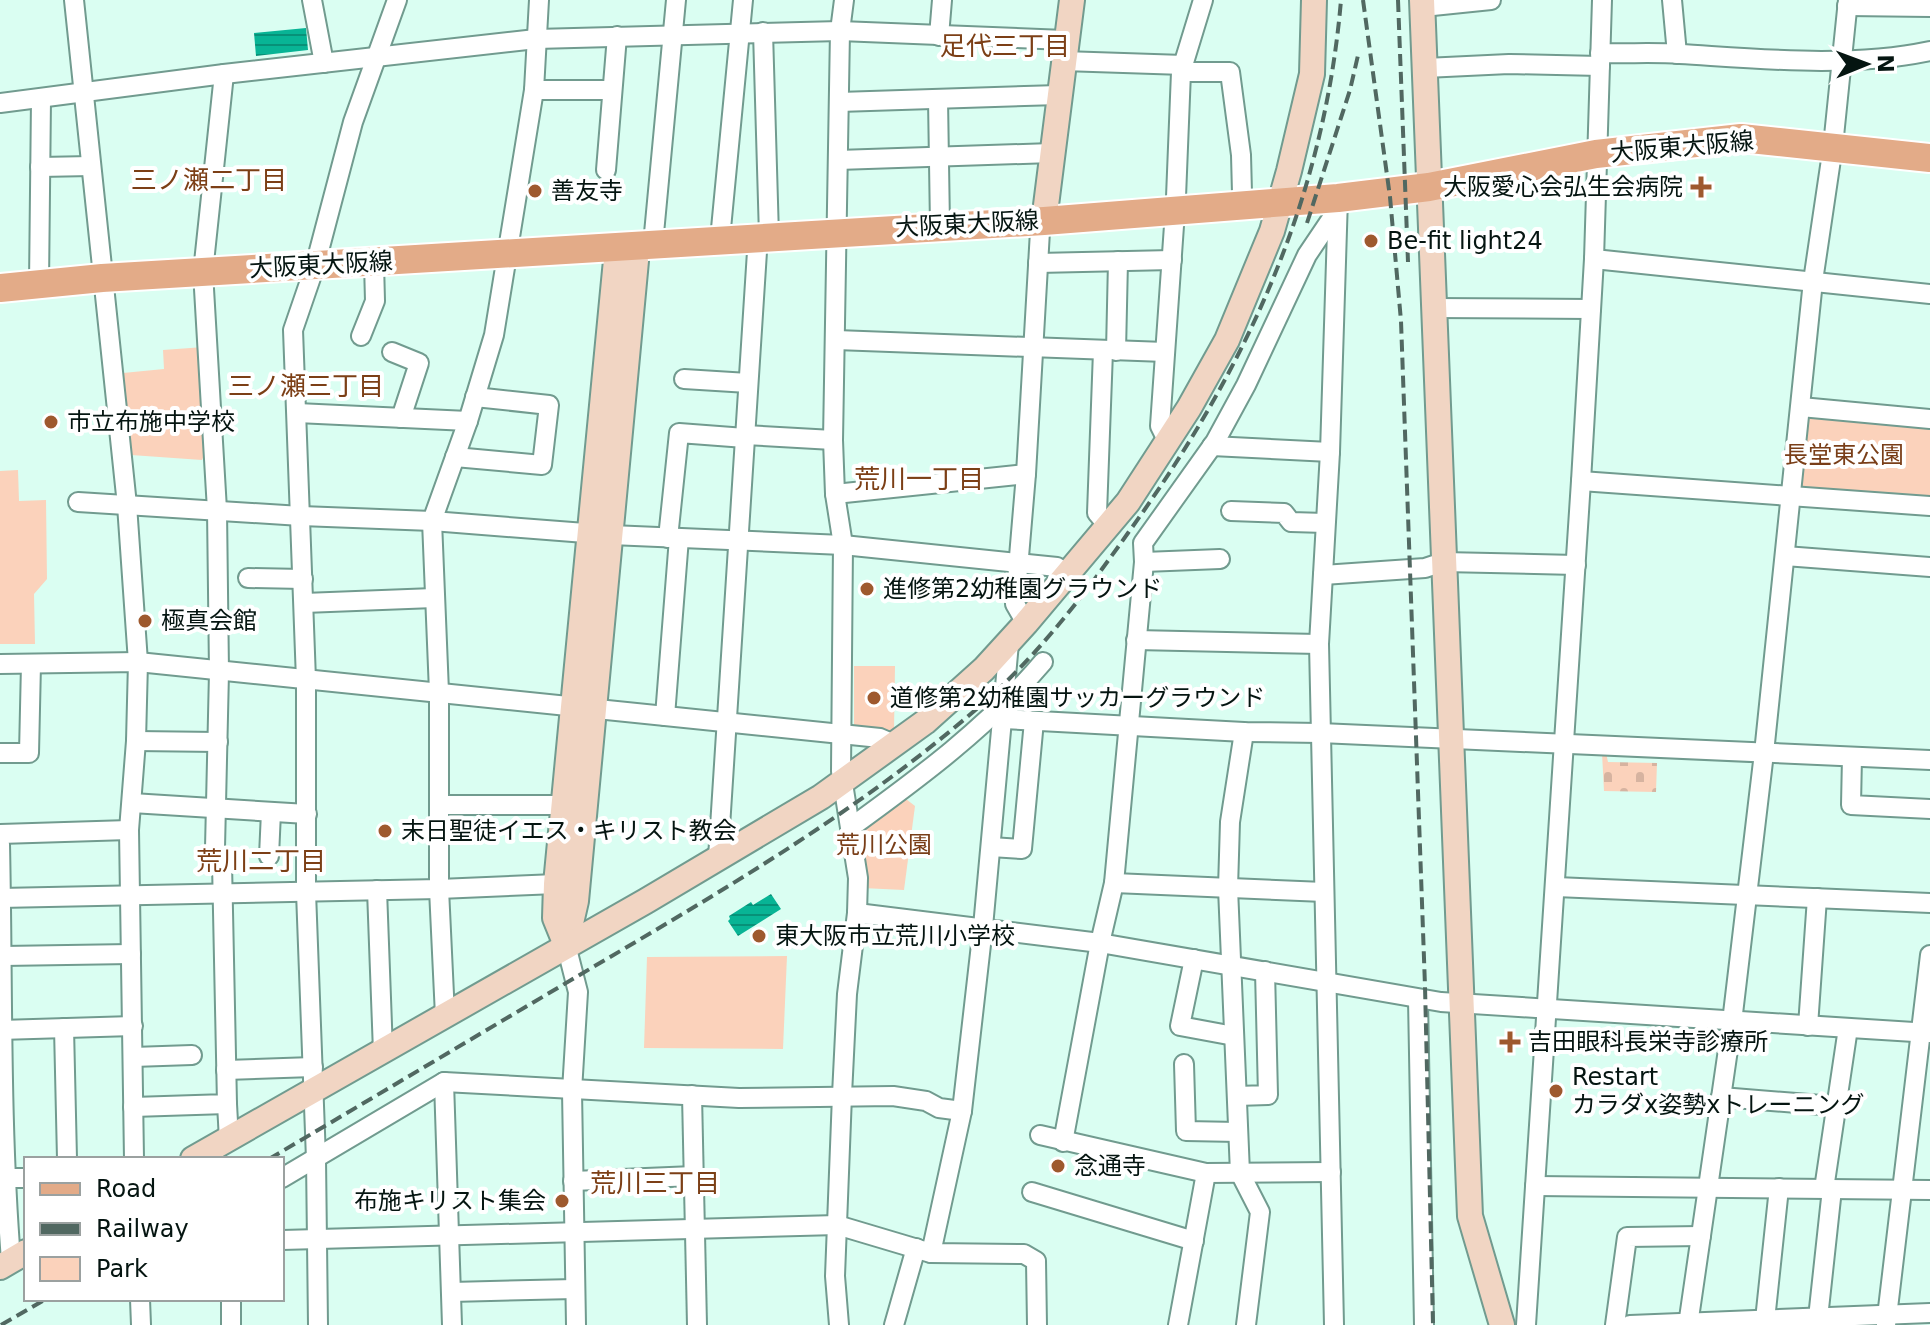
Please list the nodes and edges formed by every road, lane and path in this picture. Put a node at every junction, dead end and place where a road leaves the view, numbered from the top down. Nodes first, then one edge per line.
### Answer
1 (74, 0) edge
2 (312, 0) edge
3 (397, 0) edge
4 (539, 0) edge
5 (676, 0) edge
6 (743, 0) edge
7 (844, 0) edge
8 (942, 0) edge
9 (1072, 0) edge
10 (1203, 0) edge
11 (1314, 0) edge
12 (1491, 0) edge
13 (1602, 0) edge
14 (1672, 0) edge
15 (1848, 3) edge
16 (1422, 4) edge
17 (1930, 7) edge
18 (840, 31) junction
19 (739, 32) junction
20 (763, 32) junction
21 (673, 34) junction
22 (617, 36) junction
23 (939, 36) junction
24 (536, 39) junction
25 (1064, 50) junction
26 (1930, 51) edge
27 (1677, 54) junction
28 (376, 56) junction
29 (1600, 59) junction
30 (1840, 59) junction
31 (324, 63) junction
32 (1183, 68) junction
33 (1425, 68) junction
34 (224, 74) junction
35 (534, 90) junction
36 (612, 90) junction
37 (84, 94) junction
38 (1059, 95) junction
39 (41, 99) junction
40 (938, 99) junction
41 (839, 102) junction
42 (0, 103) edge
43 (1833, 146) junction
44 (1052, 153) junction
45 (1596, 154) junction
46 (939, 156) junction
47 (1930, 158) edge
48 (838, 160) junction
49 (91, 166) junction
50 (40, 167) junction
51 (606, 170) dead end
52 (1429, 187) junction
53 (1242, 193) dead end
54 (1281, 201) junction
55 (1338, 204) junction
56 (1175, 210) junction
57 (1044, 221) junction
58 (940, 226) junction
59 (837, 232) junction
60 (763, 236) junction
61 (720, 239) junction
62 (640, 245) junction
63 (506, 255) junction
64 (1594, 259) junction
65 (1172, 260) junction
66 (1118, 261) junction
67 (374, 263) junction
68 (1038, 263) junction
69 (315, 266) junction
70 (203, 272) junction
71 (102, 278) junction
72 (1813, 281) junction
73 (39, 284) junction
74 (0, 288) edge
75 (1930, 294) edge
76 (1433, 308) junction
77 (1591, 309) junction
78 (361, 336) dead end
79 (836, 340) junction
80 (1034, 348) junction
81 (1110, 351) junction
82 (392, 352) dead end
83 (1165, 352) junction
84 (684, 379) dead end
85 (748, 383) junction
86 (475, 397) junction
87 (1801, 407) junction
88 (297, 413) junction
89 (401, 418) junction
90 (1930, 419) edge
91 (468, 421) junction
92 (745, 436) junction
93 (833, 440) junction
94 (1168, 442) junction
95 (1212, 446) junction
96 (1330, 452) junction
97 (455, 457) junction
98 (1026, 474) junction
99 (1581, 481) junction
100 (835, 494) junction
101 (1792, 495) junction
102 (78, 502) dead end
103 (127, 505) junction
104 (1930, 506) edge
105 (217, 510) junction
106 (1231, 511) dead end
107 (301, 516) junction
108 (432, 521) junction
109 (1325, 523) junction
110 (1108, 526) junction
111 (601, 534) junction
112 (673, 538) junction
113 (739, 541) junction
114 (843, 545) junction
115 (1785, 556) junction
116 (1220, 559) dead end
117 (1144, 562) junction
118 (1443, 562) junction
119 (1019, 564) junction
120 (1576, 565) junction
121 (1930, 567) edge
122 (1068, 575) junction
123 (1323, 575) junction
124 (248, 578) dead end
125 (303, 579) junction
126 (434, 598) junction
127 (304, 603) junction
128 (1026, 623) junction
129 (1136, 640) junction
130 (1009, 643) junction
131 (1319, 644) junction
132 (138, 662) junction
133 (1043, 662) dead end
134 (0, 664) edge
135 (31, 664) junction
136 (219, 672) junction
137 (306, 680) junction
138 (439, 692) junction
139 (583, 708) junction
140 (1004, 712) junction
141 (665, 716) junction
142 (1034, 721) junction
143 (728, 723) junction
144 (1128, 725) junction
145 (1244, 732) junction
146 (1320, 733) junction
147 (841, 734) junction
148 (1450, 740) junction
149 (136, 741) junction
150 (218, 742) junction
151 (894, 744) junction
152 (1564, 746) junction
153 (0, 753) edge
154 (1764, 753) junction
155 (1852, 757) junction
156 (1930, 760) edge
157 (842, 783) junction
158 (132, 803) junction
159 (439, 805) junction
160 (563, 805) junction
161 (1930, 809) edge
162 (217, 810) junction
163 (271, 812) junction
164 (307, 814) junction
165 (850, 828) junction
166 (129, 830) junction
167 (0, 834) edge
168 (0, 844) edge
169 (991, 847) junction
170 (269, 856) dead end
171 (718, 858) junction
172 (1114, 883) junction
173 (556, 884) junction
174 (1556, 887) junction
175 (1228, 888) junction
176 (439, 889) junction
177 (377, 890) junction
178 (306, 892) junction
179 (1324, 892) junction
180 (222, 893) junction
181 (130, 894) junction
182 (1747, 896) junction
183 (1, 898) edge
184 (1817, 898) junction
185 (1930, 903) edge
186 (857, 913) junction
187 (983, 927) junction
188 (1100, 943) junction
189 (566, 945) junction
190 (131, 954) junction
191 (1930, 955) edge
192 (3, 956) junction
193 (1194, 959) junction
194 (1232, 966) junction
195 (1265, 971) junction
196 (1327, 982) junction
197 (1418, 999) junction
198 (1460, 1004) junction
199 (1547, 1009) junction
200 (445, 1016) junction
201 (1732, 1022) junction
202 (133, 1026) junction
203 (1808, 1026) junction
204 (64, 1028) junction
205 (1848, 1028) junction
206 (0, 1030) edge
207 (1925, 1033) edge
208 (1234, 1036) junction
209 (383, 1052) junction
210 (192, 1055) dead end
211 (133, 1057) junction
212 (1184, 1064) dead end
213 (313, 1067) junction
214 (226, 1070) junction
215 (444, 1082) junction
216 (572, 1091) junction
217 (313, 1093) junction
218 (692, 1095) junction
219 (842, 1095) junction
220 (1237, 1096) junction
221 (1721, 1097) junction
222 (227, 1104) junction
223 (1834, 1106) junction
224 (133, 1107) junction
225 (962, 1111) junction
226 (1238, 1132) junction
227 (1040, 1135) dead end
228 (229, 1140) junction
229 (1063, 1142) junction
230 (67, 1157) edge
231 (134, 1157) edge
232 (197, 1157) edge
233 (316, 1159) junction
234 (1331, 1172) junction
235 (1206, 1173) junction
236 (1240, 1173) junction
237 (694, 1176) junction
238 (284, 1177) edge
239 (3, 1178) edge
240 (24, 1178) edge
241 (573, 1181) junction
242 (1535, 1186) junction
243 (1708, 1186) junction
244 (1779, 1188) junction
245 (1828, 1189) junction
246 (1902, 1190) junction
247 (1930, 1190) edge
248 (1032, 1192) dead end
249 (837, 1225) junction
250 (694, 1229) junction
251 (574, 1232) junction
252 (448, 1235) junction
253 (1701, 1236) junction
254 (317, 1239) junction
255 (284, 1240) edge
256 (1194, 1241) junction
257 (924, 1250) junction
258 (12, 1260) edge
259 (575, 1289) junction
260 (451, 1292) junction
261 (140, 1301) edge
262 (231, 1301) edge
263 (1930, 1313) edge
264 (1818, 1318) junction
265 (1765, 1320) junction
266 (1886, 1320) edge
267 (1689, 1324) edge
268 (141, 1325) edge
269 (231, 1325) edge
270 (318, 1325) edge
271 (452, 1325) edge
272 (576, 1325) edge
273 (697, 1325) edge
274 (839, 1325) edge
275 (894, 1325) edge
276 (1037, 1325) edge
277 (1178, 1325) edge
278 (1246, 1325) edge
279 (1334, 1325) edge
280 (1424, 1325) edge
281 (1502, 1325) edge
282 (1526, 1325) edge
283 (1615, 1325) edge
284 (1630, 1325) edge

1 - 37 street
2 - 31 street
3 - 28 street
4 - 24 street
5 - 21 street
6 - 19 street
7 - 18 street
8 - 23 street
9 - 25 street
10 - 32 street
11 - 54 street
12 - 16 street
13 - 29 street
14 - 27 street
15 - 17 street
15 - 30 street
16 - 33 street
18 - 20 street
18 - 23 street
18 - 41 street
19 - 20 street
19 - 21 street
19 - 61 street
20 - 60 street
21 - 22 street
21 - 62 street
22 - 24 street
22 - 36 street
23 - 25 street
24 - 28 street
24 - 35 street
25 - 32 street
25 - 38 street
26 - 30 street
27 - 29 street
27 - 30 street
28 - 31 street
28 - 69 street
29 - 33 street
29 - 45 street
30 - 43 street
31 - 34 street
32 - 53 street
32 - 56 street
33 - 52 street
34 - 37 street
34 - 70 street
35 - 36 street
35 - 63 street
36 - 51 street
37 - 39 street
37 - 49 street
38 - 40 street
38 - 44 street
39 - 42 street
39 - 50 street
40 - 41 street
40 - 46 street
41 - 48 street
43 - 45 main road, 大阪東大阪線
43 - 47 main road, 大阪東大阪線
43 - 72 street
44 - 46 street
44 - 57 street
45 - 52 main road, 大阪東大阪線
45 - 64 street
46 - 48 street
46 - 58 street
48 - 59 street
49 - 50 street
49 - 71 street
50 - 73 street
52 - 55 main road, 大阪東大阪線
52 - 76 street
54 - 55 main road, 大阪東大阪線
54 - 56 main road, 大阪東大阪線
54 - 94 street
55 - 95 street
55 - 96 street
56 - 57 main road, 大阪東大阪線
56 - 65 street
57 - 58 main road, 大阪東大阪線
57 - 68 street
58 - 59 main road, 大阪東大阪線
59 - 60 main road, 大阪東大阪線
59 - 79 street
60 - 61 main road, 大阪東大阪線
60 - 85 street
61 - 62 main road, 大阪東大阪線
62 - 63 main road, 大阪東大阪線
62 - 111 street
63 - 67 main road, 大阪東大阪線
63 - 86 street
64 - 72 street
64 - 77 street
65 - 66 street
65 - 83 street
66 - 68 street
66 - 81 street
67 - 69 main road, 大阪東大阪線
67 - 78 street
68 - 80 street
69 - 70 main road, 大阪東大阪線
69 - 88 street
70 - 71 main road, 大阪東大阪線
70 - 105 street
71 - 73 main road, 大阪東大阪線
71 - 103 street
72 - 75 street
72 - 87 street
73 - 74 main road, 大阪東大阪線
76 - 77 street
76 - 118 street
77 - 99 street
79 - 80 street
79 - 93 street
80 - 81 street
80 - 98 street
81 - 83 street
81 - 110 street
82 - 89 street
83 - 94 street
84 - 85 street
85 - 92 street
86 - 91 street
86 - 97 street
87 - 90 street
87 - 101 street
88 - 89 street
88 - 107 street
89 - 91 street
91 - 97 street
92 - 93 street
92 - 112 street
92 - 113 street
93 - 100 street
94 - 110 street
95 - 96 street
95 - 117 street
96 - 109 street
97 - 108 street
98 - 100 street
98 - 119 street
99 - 101 street
99 - 120 street
100 - 114 street
101 - 104 street
101 - 115 street
102 - 103 street
103 - 105 street
103 - 132 street
105 - 107 street
105 - 136 street
106 - 109 street
107 - 108 street
107 - 125 street
108 - 111 street
108 - 126 street
109 - 123 street
110 - 122 street
111 - 112 street
111 - 139 street
112 - 113 street
112 - 141 street
113 - 114 street
113 - 143 street
114 - 119 street
114 - 147 street
115 - 121 street
115 - 154 street
116 - 117 street
117 - 129 street
118 - 120 street
118 - 123 street
118 - 148 street
119 - 122 street
119 - 128 street
120 - 152 street
122 - 128 street
123 - 131 street
124 - 125 street
125 - 127 street
126 - 127 street
126 - 138 street
127 - 137 street
128 - 130 street
129 - 131 street
129 - 144 street
130 - 140 street
130 - 151 street
131 - 146 street
132 - 135 street
132 - 136 street
132 - 149 street
133 - 140 street
134 - 135 street
135 - 153 street
136 - 137 street
136 - 150 street
137 - 138 street
137 - 164 street
138 - 139 street
138 - 159 street
139 - 141 street
139 - 160 street
139 - 189 street
140 - 142 street
140 - 165 street
140 - 169 street
141 - 143 street
142 - 144 street
142 - 169 street
143 - 147 street
143 - 171 street
144 - 145 street
144 - 172 street
145 - 146 street
145 - 175 street
146 - 148 street
146 - 179 street
147 - 151 street
147 - 157 street
148 - 152 street
148 - 198 street
149 - 150 street
149 - 158 street
150 - 162 street
151 - 157 street
152 - 154 street
152 - 174 street
154 - 155 street
154 - 182 street
155 - 156 street
155 - 161 street
157 - 165 street
157 - 171 street
158 - 162 street
158 - 166 street
159 - 160 street
159 - 176 street
160 - 173 street
162 - 163 street
162 - 180 street
163 - 164 street
163 - 170 street
164 - 178 street
165 - 186 street
166 - 167 street
166 - 181 street
168 - 183 street
169 - 187 street
171 - 189 street
172 - 175 street
172 - 188 street
173 - 176 street
173 - 189 street
174 - 182 street
174 - 199 street
175 - 179 street
175 - 194 street
176 - 177 street
176 - 200 street
177 - 178 street
177 - 209 street
178 - 180 street
178 - 213 street
179 - 196 street
180 - 181 street
180 - 214 street
181 - 183 street
181 - 190 street
182 - 184 street
182 - 201 street
183 - 192 street
184 - 185 street
184 - 203 street
186 - 187 street
186 - 219 street
187 - 188 street
187 - 225 street
188 - 193 street
188 - 229 street
189 - 200 street
189 - 216 street
190 - 192 street
190 - 202 street
191 - 207 street
192 - 206 street
193 - 194 street
193 - 208 street
194 - 195 street
194 - 208 street
195 - 196 street
195 - 220 street
196 - 197 street
196 - 234 street
197 - 198 street
197 - 280 street
198 - 199 street
198 - 281 street
199 - 201 street
199 - 242 street
200 - 209 street
201 - 203 street
201 - 221 street
202 - 204 street
202 - 211 street
203 - 205 street
204 - 206 street
204 - 230 street
205 - 207 street
205 - 223 street
206 - 239 street
207 - 246 street
208 - 220 street
209 - 217 street
210 - 211 street
211 - 224 street
212 - 226 street
213 - 214 street
213 - 217 street
214 - 222 street
215 - 216 street
215 - 233 street
215 - 252 street
216 - 218 street
216 - 241 street
217 - 228 street
217 - 233 street
218 - 219 street
218 - 237 street
219 - 225 street
219 - 249 street
220 - 226 street
221 - 223 street
221 - 243 street
222 - 224 street
222 - 228 street
223 - 245 street
224 - 231 street
225 - 257 street
226 - 236 street
227 - 229 street
228 - 232 street
229 - 235 street
233 - 238 street
233 - 254 street
234 - 236 street
234 - 279 street
235 - 236 street
235 - 256 street
236 - 278 street
237 - 241 street
237 - 250 street
239 - 240 street
239 - 258 street
241 - 251 street
242 - 243 street
242 - 282 street
243 - 244 street
243 - 253 street
244 - 245 street
244 - 265 street
245 - 246 street
245 - 264 street
246 - 247 street
246 - 266 street
248 - 256 street
249 - 250 street
249 - 257 street
249 - 274 street
250 - 251 street
250 - 273 street
251 - 252 street
251 - 259 street
252 - 254 street
252 - 260 street
253 - 267 street
253 - 283 street
254 - 255 street
254 - 270 street
256 - 277 street
257 - 275 street
257 - 276 street
259 - 260 street
259 - 272 street
260 - 271 street
261 - 268 street
262 - 269 street
263 - 266 street
264 - 265 street
264 - 266 street
265 - 267 street
267 - 284 street

